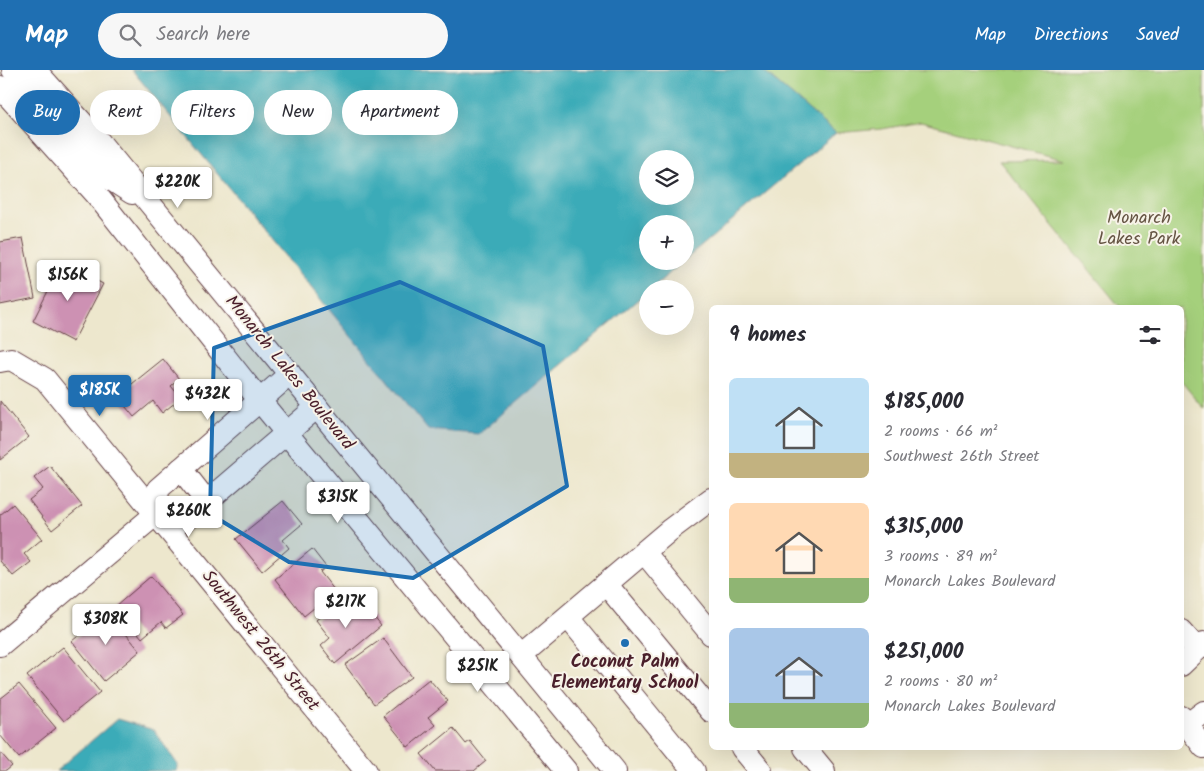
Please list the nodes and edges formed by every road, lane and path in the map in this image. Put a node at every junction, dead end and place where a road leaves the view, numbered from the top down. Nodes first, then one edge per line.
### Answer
1 (13, 70) edge
2 (35, 70) edge
3 (0, 87) edge
4 (152, 206) junction
5 (5, 360) edge
6 (290, 374) junction
7 (260, 401) junction
8 (317, 408) junction
9 (287, 434) junction
10 (181, 469) junction
11 (709, 501) edge
12 (207, 502) junction
13 (156, 514) junction
14 (644, 552) junction
15 (606, 584) junction
16 (568, 616) junction
17 (709, 632) edge
18 (1184, 636) edge
19 (0, 644) edge
20 (1194, 653) edge
21 (521, 656) junction
22 (709, 709) edge
23 (1191, 718) edge
24 (1204, 747) edge
25 (744, 750) edge
26 (807, 750) edge
27 (366, 771) edge
28 (566, 771) edge
29 (615, 771) edge
30 (694, 771) edge
31 (761, 771) edge
32 (824, 771) edge

1 - 4 street
2 - 4 street, Monarch Lakes Boulevard
3 - 7 street
4 - 6 street, Monarch Lakes Boulevard
5 - 13 street, Southwest 26th Street
6 - 7 street
6 - 8 street, Monarch Lakes Boulevard
7 - 9 street
7 - 10 street
8 - 9 street
8 - 21 street, Monarch Lakes Boulevard
9 - 12 street
9 - 28 street
10 - 12 street
10 - 13 street
11 - 14 street
12 - 13 street
13 - 19 street
13 - 27 street, Southwest 26th Street
14 - 15 street
14 - 17 street
15 - 16 street
15 - 22 street
16 - 21 street
16 - 30 street
18 - 20 street
21 - 29 street, Monarch Lakes Boulevard
23 - 24 street
25 - 31 street
26 - 32 street

